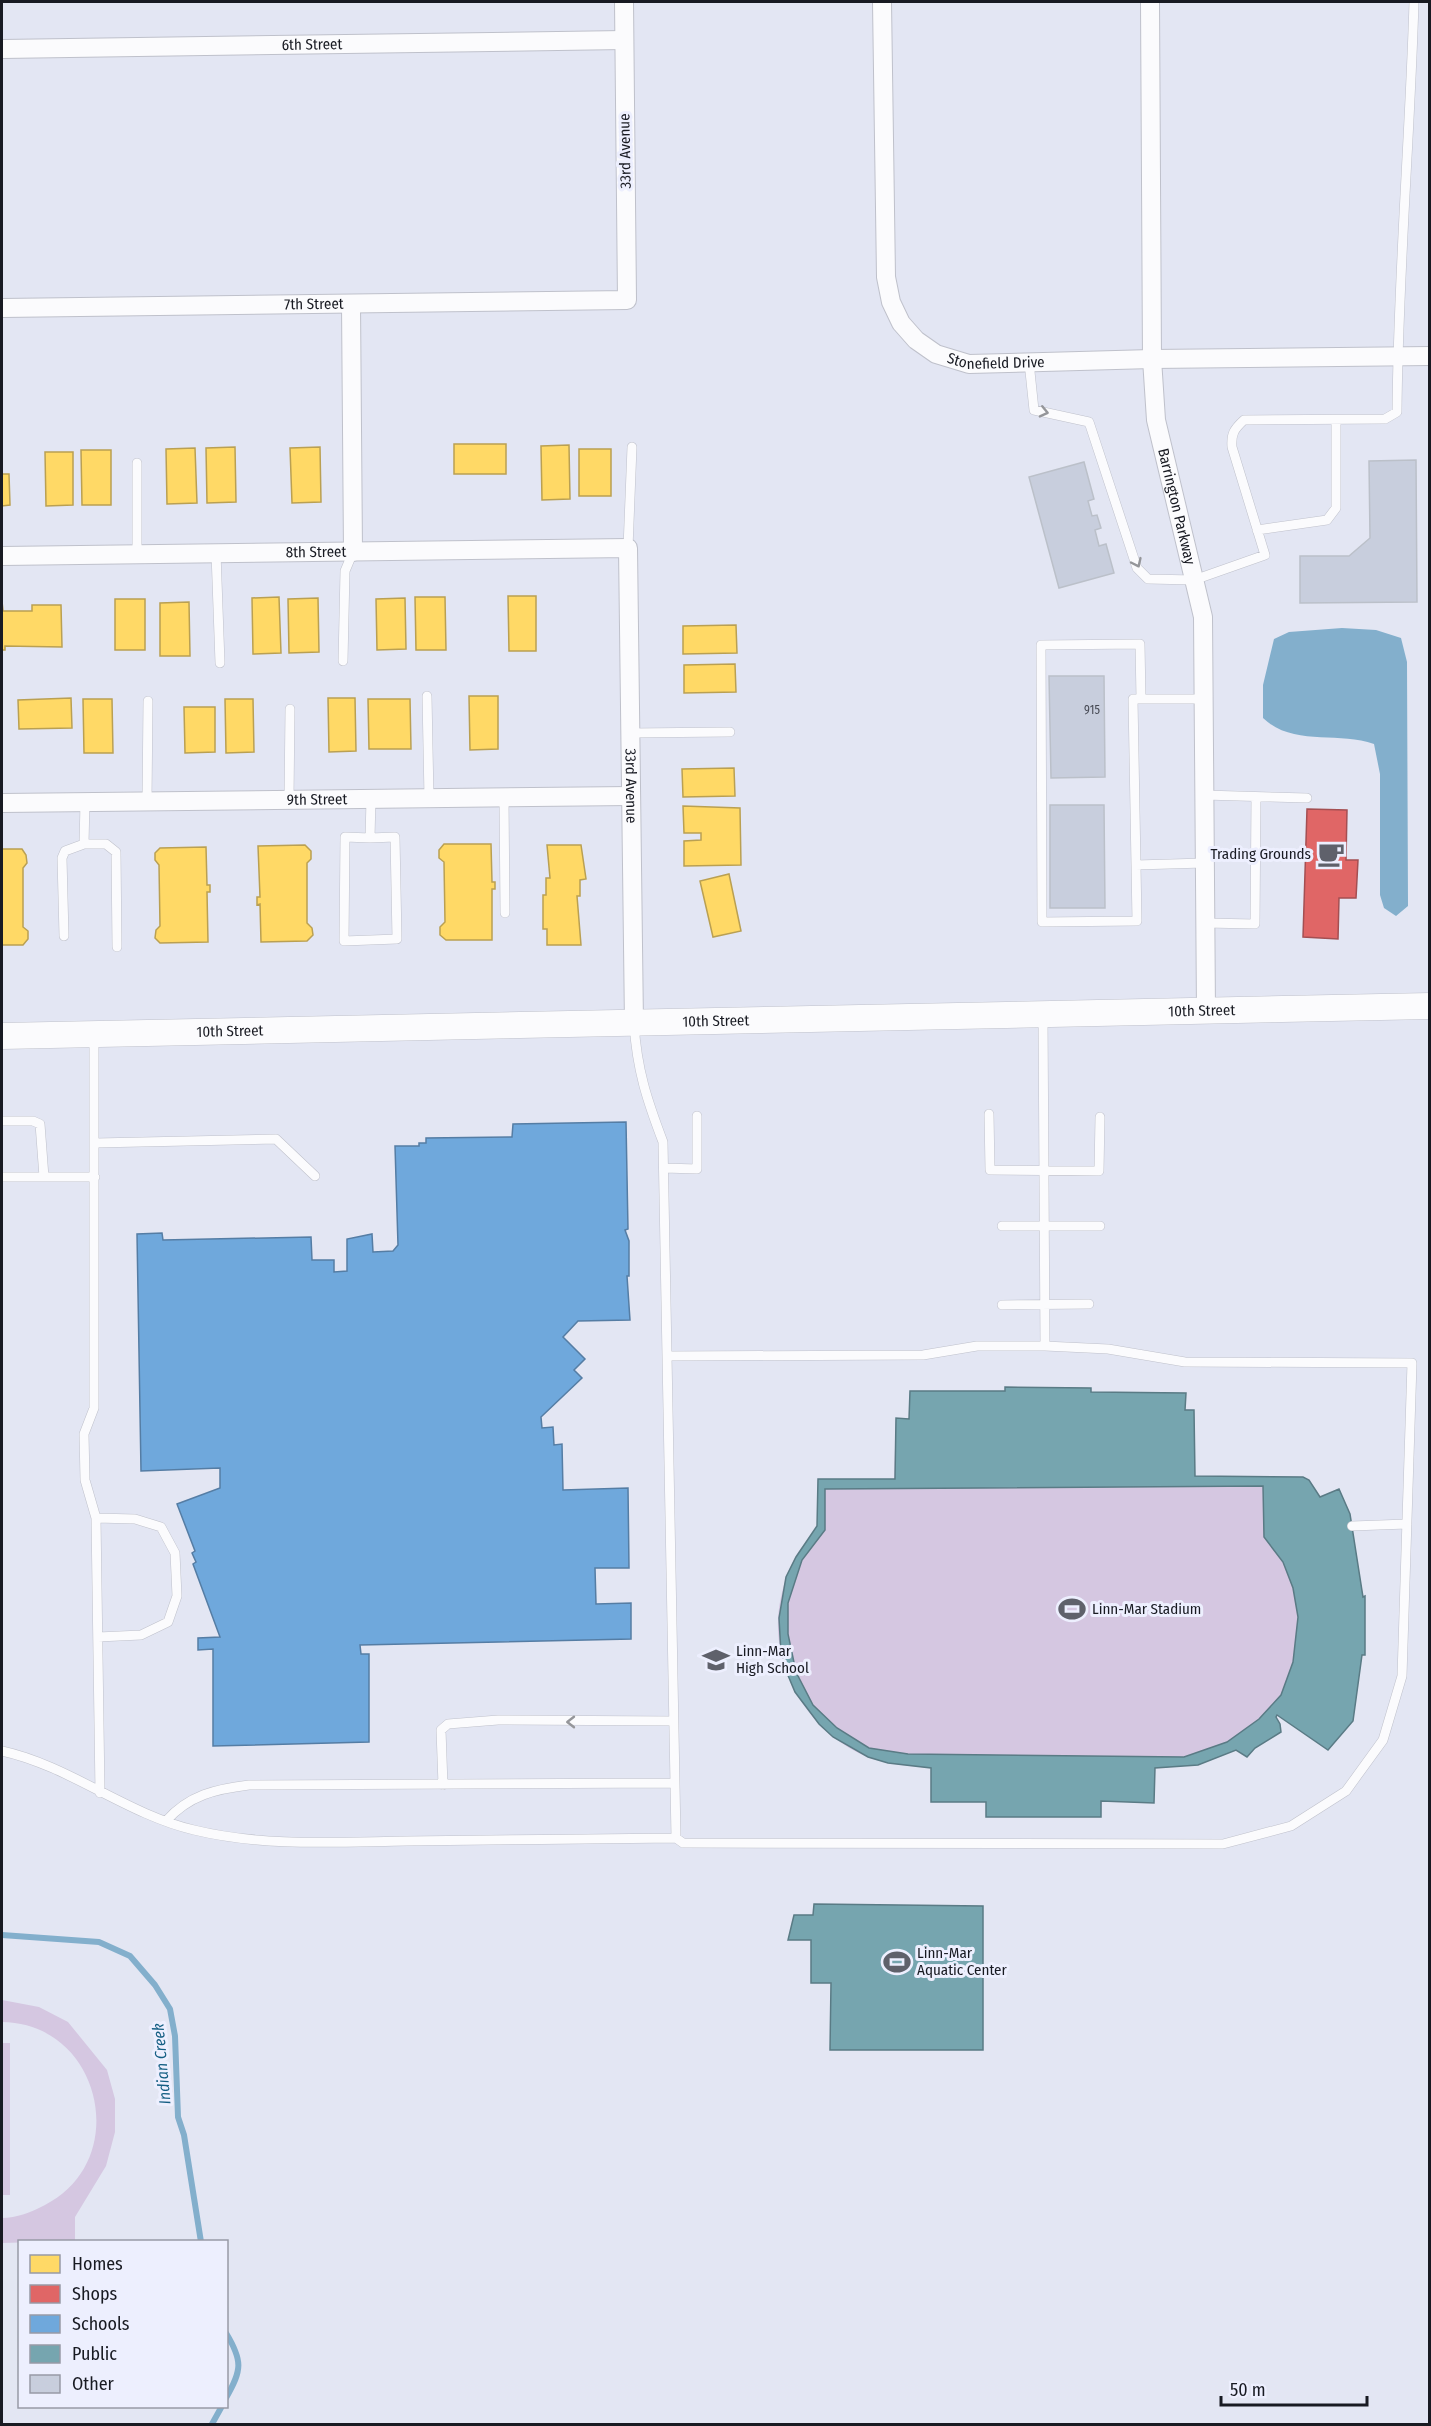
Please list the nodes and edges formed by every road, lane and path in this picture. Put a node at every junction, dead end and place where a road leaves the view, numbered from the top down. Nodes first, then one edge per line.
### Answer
1 (624, 2) edge
2 (882, 2) edge
3 (1150, 2) edge
4 (1413, 2) edge
5 (624, 40) junction
6 (2, 49) edge
7 (627, 300) joint
8 (351, 304) junction
9 (2, 308) edge
10 (1430, 356) edge
11 (1397, 357) junction
12 (1152, 359) junction
13 (1029, 362) junction
14 (1336, 420) junction
15 (632, 447) dead end
16 (137, 464) dead end
17 (1257, 531) junction
18 (628, 548) junction
19 (353, 552) junction
20 (216, 553) junction
21 (137, 554) junction
22 (2, 556) edge
23 (1194, 580) junction
24 (343, 661) dead end
25 (220, 663) dead end
26 (427, 696) dead end
27 (1141, 699) junction
28 (1203, 699) junction
29 (148, 701) dead end
30 (290, 709) dead end
31 (730, 732) dead end
32 (630, 733) junction
33 (1204, 795) junction
34 (631, 796) junction
35 (504, 797) junction
36 (1256, 797) junction
37 (429, 798) junction
38 (1307, 798) dead end
39 (371, 799) junction
40 (289, 800) junction
41 (86, 802) junction
42 (147, 802) junction
43 (2, 803) edge
44 (370, 838) junction
45 (84, 844) junction
46 (1204, 863) junction
47 (1136, 865) junction
48 (505, 914) dead end
49 (1205, 923) junction
50 (63, 936) dead end
51 (117, 947) dead end
52 (1430, 1006) edge
53 (1206, 1011) junction
54 (1043, 1015) junction
55 (634, 1024) junction
56 (94, 1034) junction
57 (2, 1036) edge
58 (988, 1114) dead end
59 (697, 1116) dead end
60 (1100, 1117) dead end
61 (2, 1121) edge
62 (96, 1143) junction
63 (664, 1168) junction
64 (1044, 1171) junction
65 (315, 1176) dead end
66 (2, 1177) edge
67 (44, 1177) junction
68 (95, 1177) junction
69 (1002, 1226) dead end
70 (1045, 1226) junction
71 (1100, 1226) dead end
72 (1089, 1304) dead end
73 (1002, 1305) dead end
74 (1046, 1305) junction
75 (1045, 1346) junction
76 (667, 1356) junction
77 (96, 1518) junction
78 (1407, 1524) junction
79 (1353, 1526) dead end
80 (98, 1637) junction
81 (674, 1721) junction
82 (2, 1751) edge
83 (675, 1783) junction
84 (443, 1785) junction
85 (99, 1793) junction
86 (166, 1821) junction
87 (676, 1838) junction

1 - 5 street, 33rd Avenue
2 - 13 street, Stonefield Drive
3 - 12 street, Barrington Parkway
4 - 11 lane
5 - 6 street, 6th Street
5 - 7 street, 33rd Avenue
7 - 8 street, 7th Street
8 - 9 street, 7th Street
8 - 19 street
10 - 11 street, Stonefield Drive
11 - 12 street, Stonefield Drive
11 - 14 lane
12 - 13 street, Stonefield Drive
12 - 23 street, Barrington Parkway
13 -> 23 lane
14 - 17 lane
14 - 17 lane
15 - 18 lane
16 - 21 lane
17 - 23 lane
18 - 19 street, 8th Street
18 - 32 street, 33rd Avenue
19 - 20 street, 8th Street
19 - 24 lane
20 - 21 street, 8th Street
20 - 25 lane
21 - 22 street, 8th Street
23 - 28 street, Barrington Parkway
26 - 37 lane
27 - 28 lane
27 - 47 lane
27 - 47 lane
28 - 33 street, Barrington Parkway
29 - 42 lane
30 - 40 lane
31 - 32 lane
32 - 34 street, 33rd Avenue
33 - 36 lane
33 - 46 street, Barrington Parkway
34 - 35 street, 9th Street
34 - 55 street, 33rd Avenue
35 - 37 street, 9th Street
35 - 48 lane
36 - 38 lane
36 - 49 lane
37 - 39 street, 9th Street
39 - 40 street, 9th Street
39 - 44 lane
40 - 42 street, 9th Street
41 - 42 street, 9th Street
41 - 43 street, 9th Street
41 - 45 lane
44 - 44 lane
45 - 50 lane
45 - 51 lane
46 - 47 lane
46 - 49 street, Barrington Parkway
49 - 53 street, Barrington Parkway
52 - 53 street, 10th Street
53 - 54 street, 10th Street
54 - 55 street, 10th Street
54 - 64 lane
55 - 56 street, 10th Street
55 - 63 lane
56 - 57 street, 10th Street
56 - 62 lane
58 - 64 lane
59 - 63 lane
60 - 64 lane
61 - 67 lane
62 - 65 lane
62 - 68 lane
63 - 76 lane
64 - 70 lane
66 - 67 lane
67 - 68 lane
68 - 77 lane
69 - 70 lane
70 - 71 lane
70 - 74 lane
72 - 74 lane
73 - 74 lane
74 - 75 lane
75 - 76 lane
75 - 78 lane
76 - 81 lane
77 - 80 lane
77 - 80 lane
78 - 79 lane
78 - 87 lane
80 - 85 lane
81 - 83 lane
81 -> 84 lane
82 - 85 lane
83 - 84 lane
83 - 87 lane
84 - 86 lane
85 - 86 lane
86 - 87 lane

